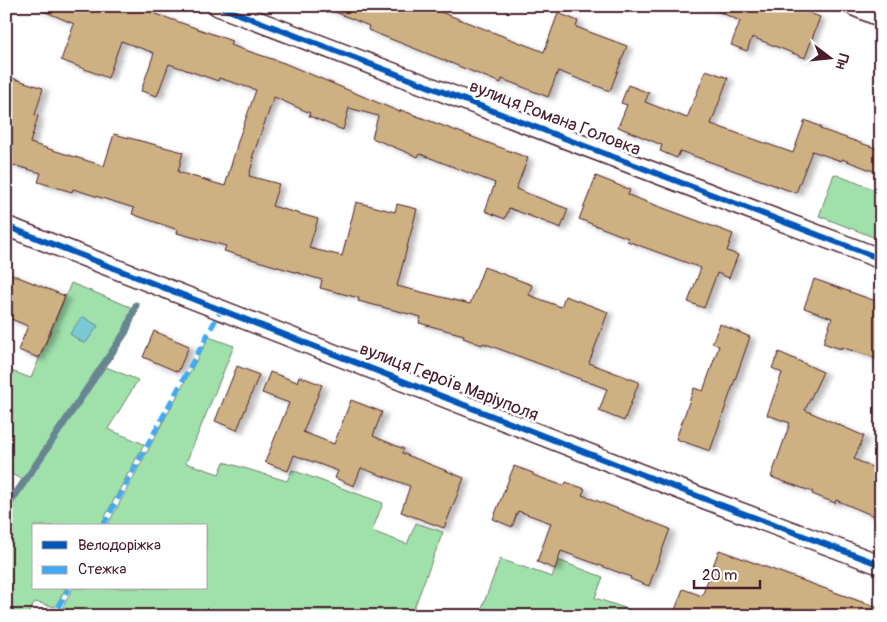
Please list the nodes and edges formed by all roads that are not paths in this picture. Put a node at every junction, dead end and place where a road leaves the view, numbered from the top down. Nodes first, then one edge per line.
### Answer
1 (218, 6) edge
2 (854, 6) edge
3 (881, 17) edge
4 (6, 226) edge
5 (881, 259) edge
6 (881, 565) edge

1 - 5 street, вулиця Романа Головка
2 - 3 street
4 - 6 street, вулиця Героїв Маріуполя

